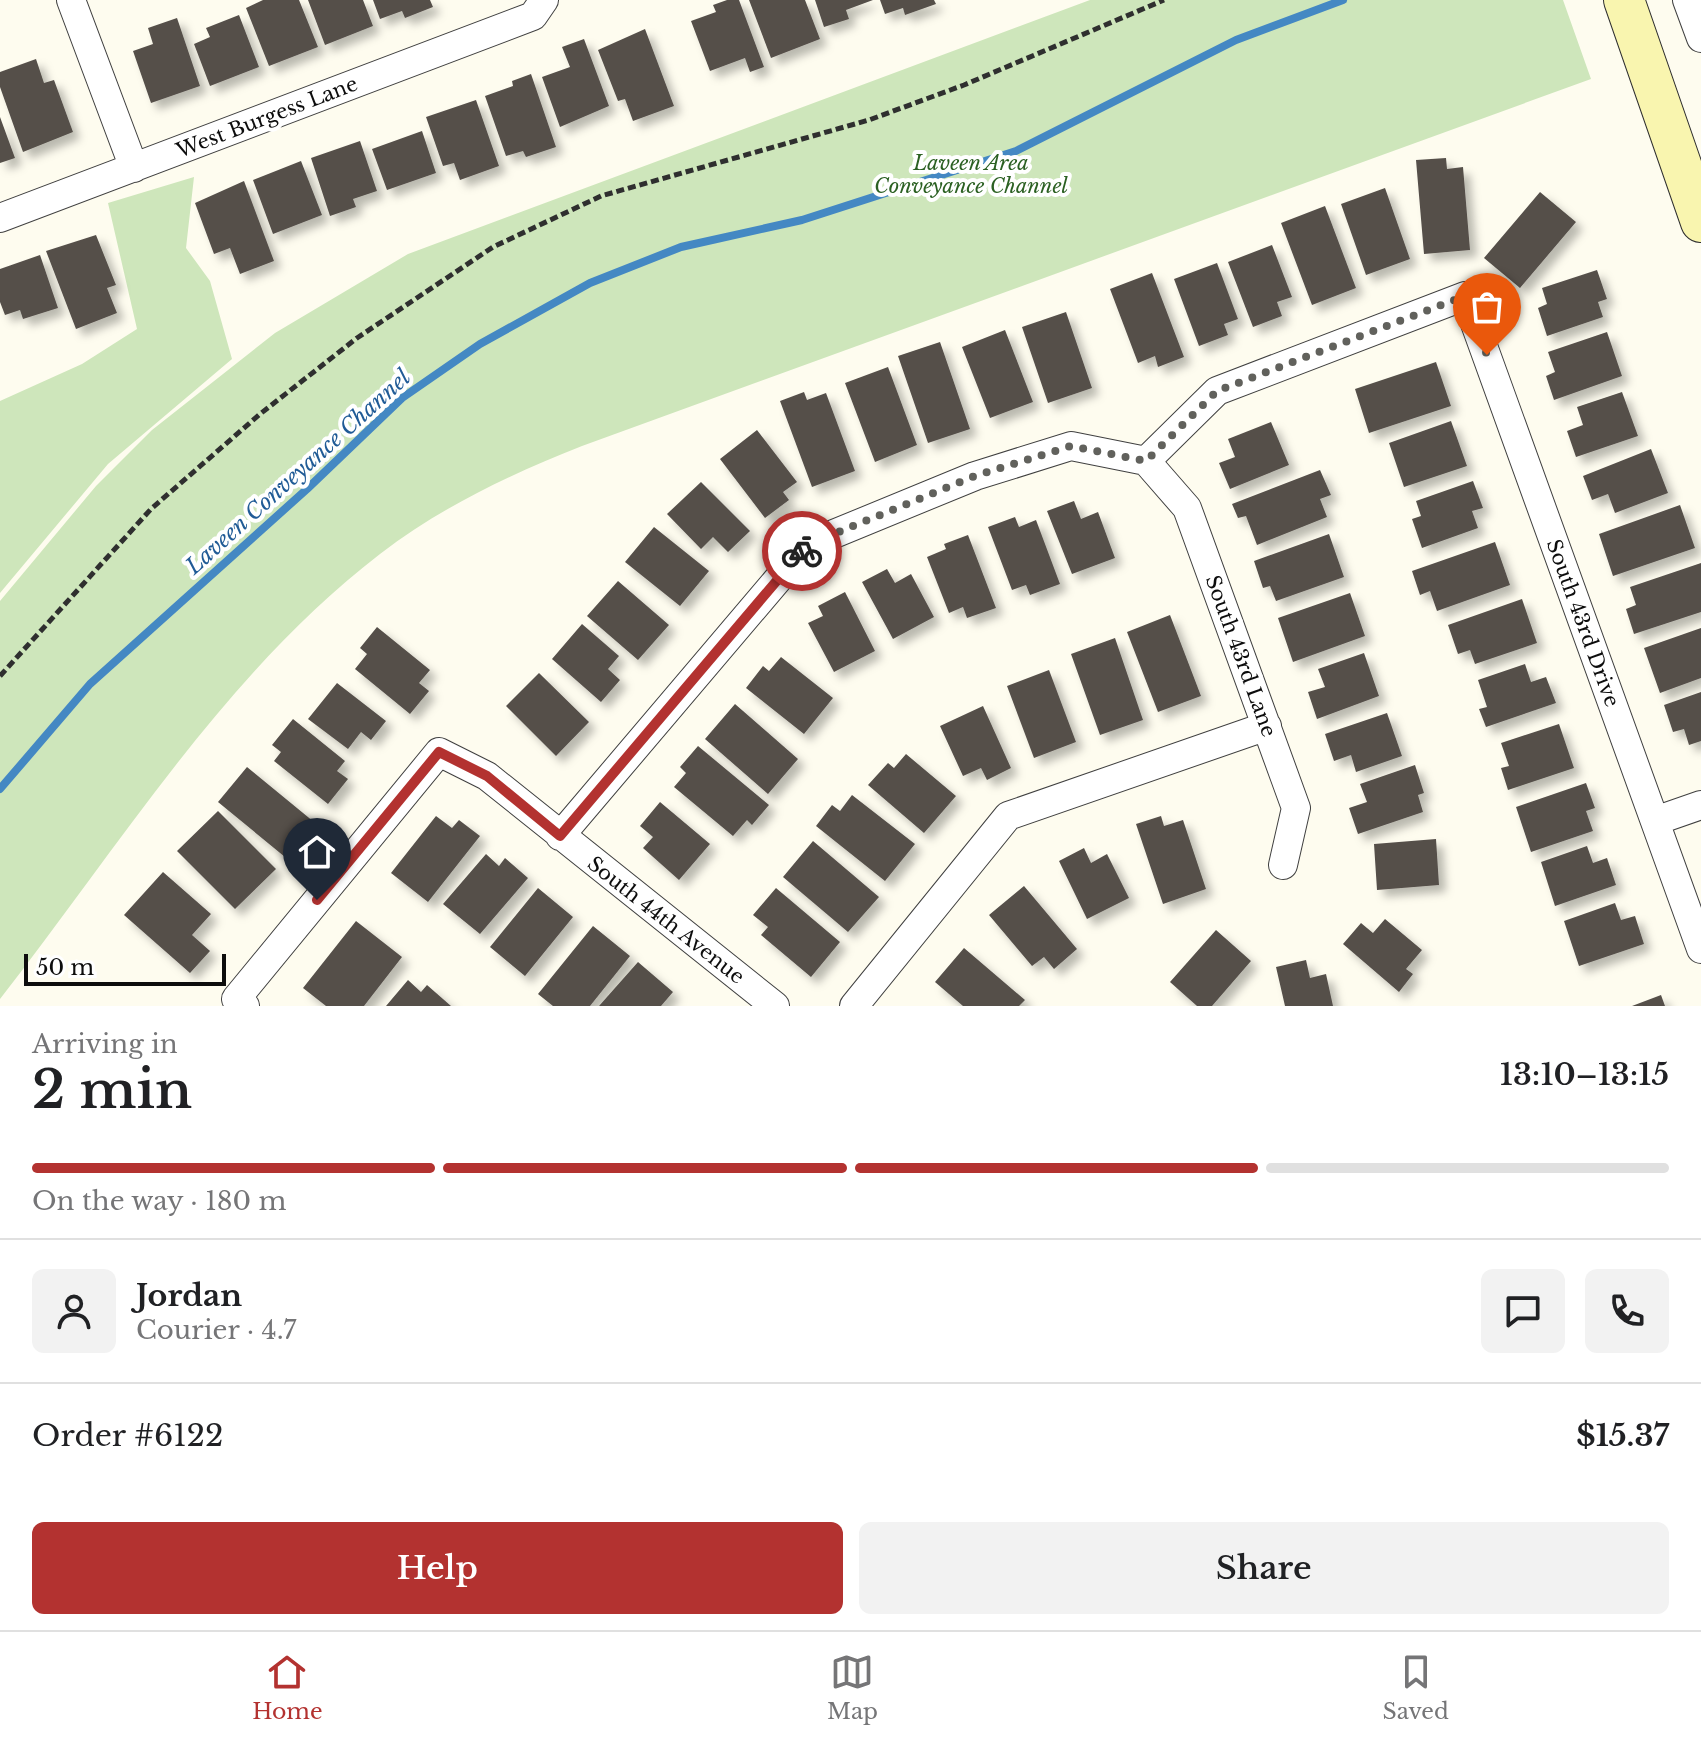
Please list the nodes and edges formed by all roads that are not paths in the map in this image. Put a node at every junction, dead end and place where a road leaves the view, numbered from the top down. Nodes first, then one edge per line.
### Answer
1 (71, 0) edge
2 (1624, 0) edge
3 (1687, 0) edge
4 (538, 8) edge
5 (1701, 38) edge
6 (134, 168) junction
7 (1700, 214) edge
8 (0, 218) edge
9 (1146, 461) junction
10 (1267, 726) junction
11 (1701, 805) edge
12 (1655, 821) junction
13 (560, 836) junction
14 (1283, 865) dead end
15 (1701, 949) edge
16 (241, 1002) edge
17 (775, 1006) edge
18 (854, 1006) edge

1 - 6 street
2 - 7 main road
3 - 5 street
4 - 6 street, West Burgess Lane
6 - 8 street, West Burgess Lane
9 - 10 street, South 43rd Lane
9 - 12 street, South 43rd Drive
9 - 13 street
10 - 14 street, South 43rd Lane
10 - 18 street
11 - 12 street
12 - 15 street, South 43rd Drive
13 - 16 street, South 44th Avenue
13 - 17 street, South 44th Avenue

